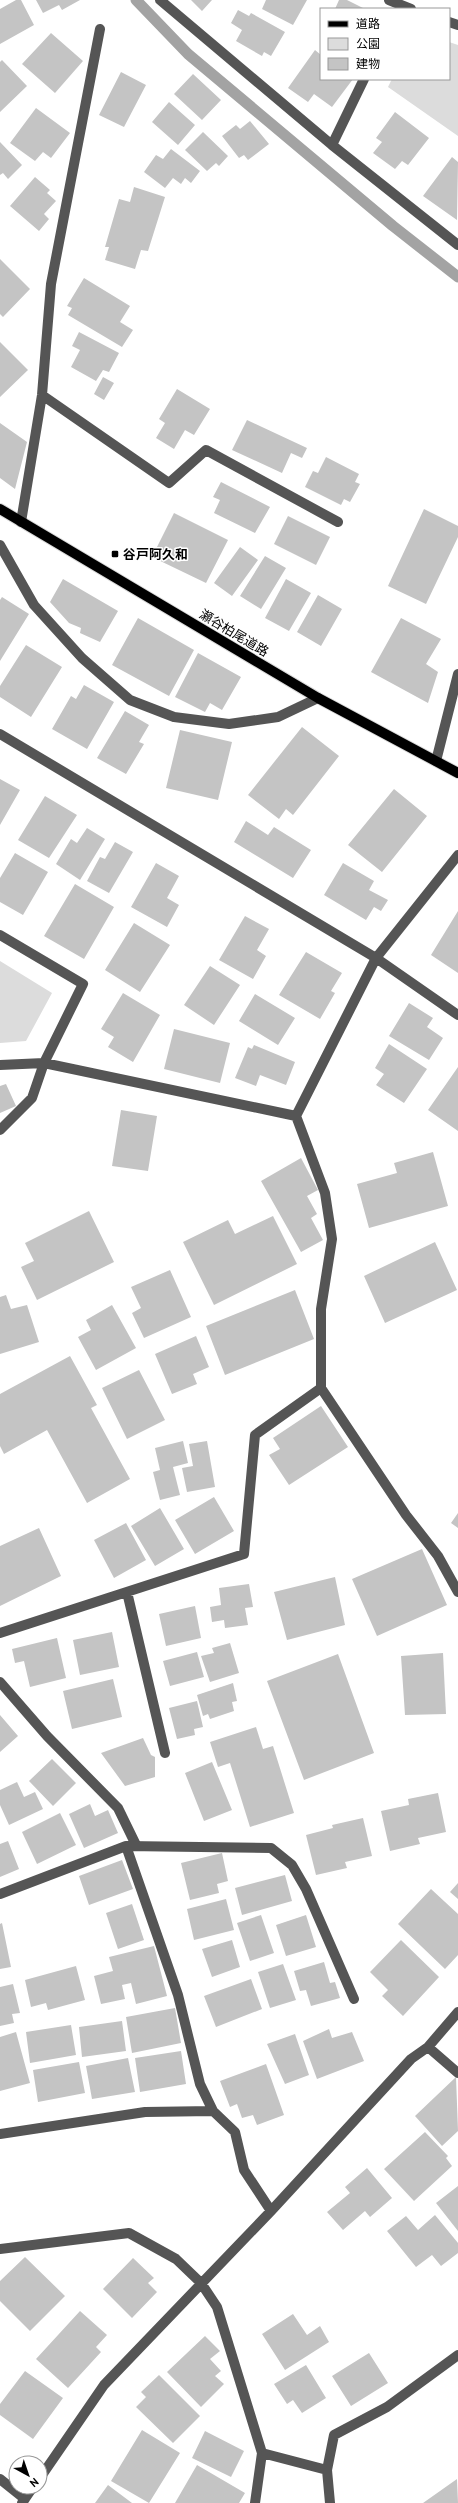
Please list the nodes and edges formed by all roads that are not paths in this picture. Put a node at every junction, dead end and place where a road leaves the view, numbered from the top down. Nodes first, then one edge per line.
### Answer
1 (160, 0) edge
2 (389, 0) edge
3 (399, 7) edge
4 (100, 29) dead end
5 (364, 80) edge
6 (332, 145) junction
7 (458, 245) edge
8 (42, 395) junction
9 (0, 509) edge
10 (21, 522) junction
11 (338, 522) dead end
12 (0, 545) edge
13 (458, 674) edge
14 (318, 698) junction
15 (0, 734) edge
16 (436, 761) junction
17 (458, 773) edge
18 (458, 855) edge
19 (0, 935) edge
20 (376, 958) junction
21 (458, 1015) edge
22 (44, 1062) junction
23 (0, 1065) edge
24 (296, 1116) junction
25 (0, 1130) edge
26 (321, 1388) junction
27 (127, 1592) junction
28 (458, 1592) edge
29 (0, 1633) edge
30 (0, 1682) edge
31 (165, 1753) dead end
32 (131, 1845) junction
33 (0, 1894) edge
34 (354, 1999) dead end
35 (458, 2012) edge
36 (428, 2047) junction
37 (458, 2073) edge
38 (213, 2111) junction
39 (0, 2134) edge
40 (271, 2212) junction
41 (0, 2249) edge
42 (201, 2283) junction
43 (458, 2355) edge
44 (262, 2454) junction
45 (48, 2466) edge
46 (327, 2470) junction
47 (0, 2479) edge
48 (24, 2501) edge
49 (255, 2503) edge
50 (330, 2503) edge

1 - 6 street
2 - 3 street
4 - 8 street
5 - 6 street
6 - 7 street
8 - 10 street
8 - 11 street
9 - 10 main road, 瀬谷柏尾道路
10 - 14 main road, 瀬谷柏尾道路
12 - 14 street
13 - 16 street
14 - 16 main road, 瀬谷柏尾道路
15 - 20 street
16 - 17 main road, 瀬谷柏尾道路
18 - 20 street
19 - 22 street
20 - 21 street
20 - 24 street
22 - 23 street
22 - 24 street
22 - 25 street
24 - 26 street
26 - 27 street
26 - 28 street
27 - 29 street
27 - 31 street
30 - 32 street
32 - 33 street
32 - 34 street
32 - 38 street
35 - 36 street
36 - 37 street
36 - 40 street
38 - 39 street
38 - 40 street
40 - 42 street
41 - 42 street
42 - 44 street
42 - 45 street
43 - 46 street
44 - 46 street
44 - 49 street
46 - 50 street
47 - 48 street

